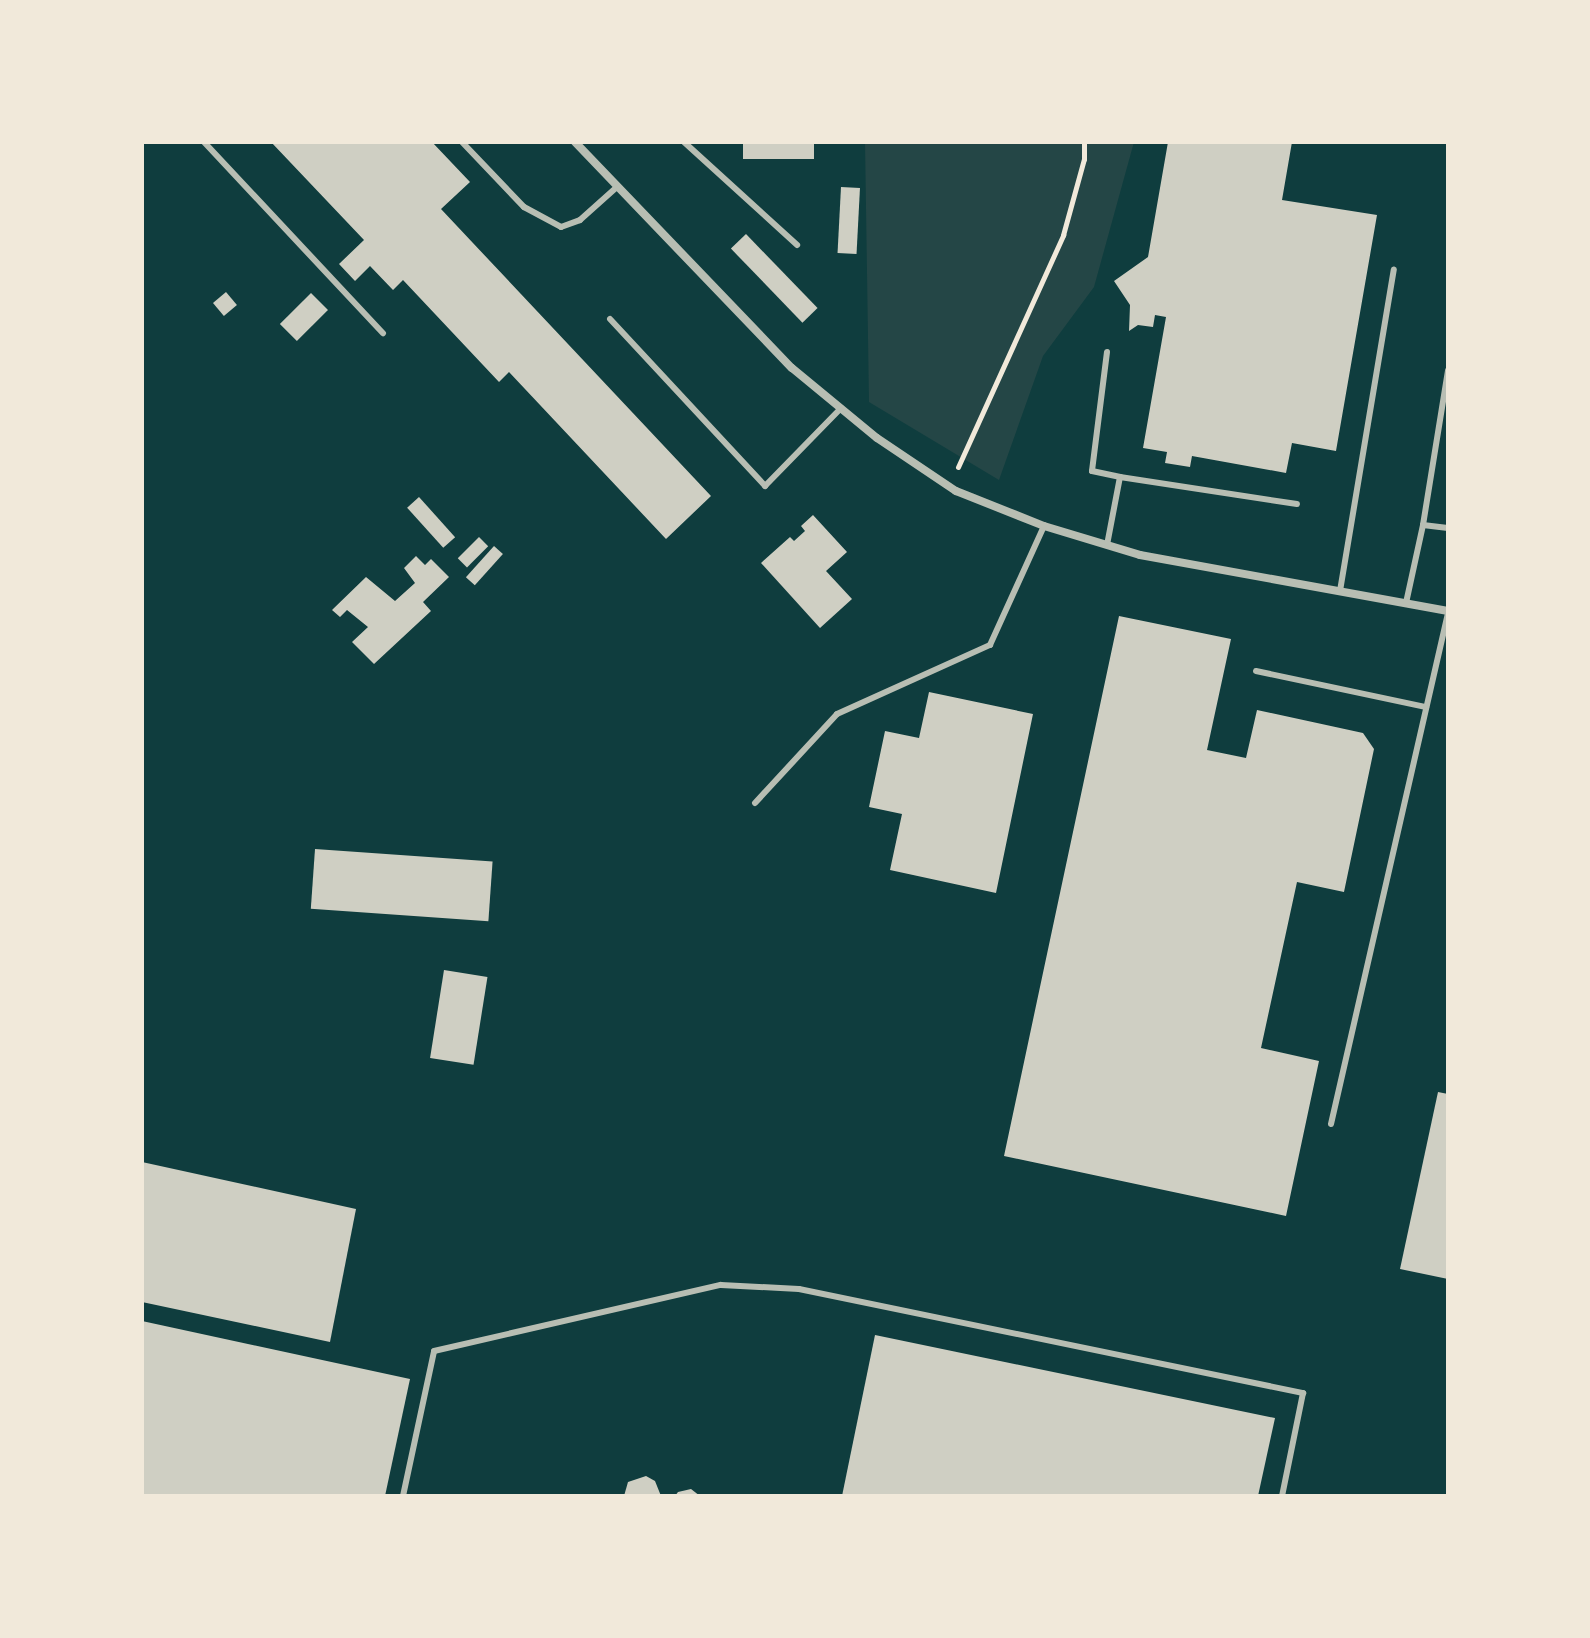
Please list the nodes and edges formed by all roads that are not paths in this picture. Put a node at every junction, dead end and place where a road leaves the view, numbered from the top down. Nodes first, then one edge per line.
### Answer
1 (204, 142) edge
2 (462, 142) edge
3 (575, 142) edge
4 (684, 142) edge
5 (618, 186) junction
6 (797, 245) dead end
7 (1394, 270) dead end
8 (610, 319) dead end
9 (383, 333) dead end
10 (1107, 352) dead end
11 (1448, 370) edge
12 (841, 408) junction
13 (1120, 477) junction
14 (1297, 504) dead end
15 (1423, 525) junction
16 (1044, 526) junction
17 (1448, 528) edge
18 (1107, 545) junction
19 (1340, 591) junction
20 (1406, 603) junction
21 (1448, 612) edge
22 (1256, 671) dead end
23 (1426, 707) junction
24 (755, 803) dead end
25 (1331, 1124) dead end
26 (403, 1496) edge
27 (1282, 1496) edge

1 - 9 lane
2 - 5 lane
3 - 5 street
4 - 6 lane
5 - 12 street
7 - 19 lane
8 - 12 lane
10 - 13 lane
11 - 15 lane
12 - 16 street
13 - 14 lane
13 - 18 lane
15 - 17 lane
15 - 20 lane
16 - 18 street
16 - 24 lane
18 - 19 street
19 - 20 street
20 - 21 street
21 - 23 lane
22 - 23 lane
23 - 25 lane
26 - 27 lane

